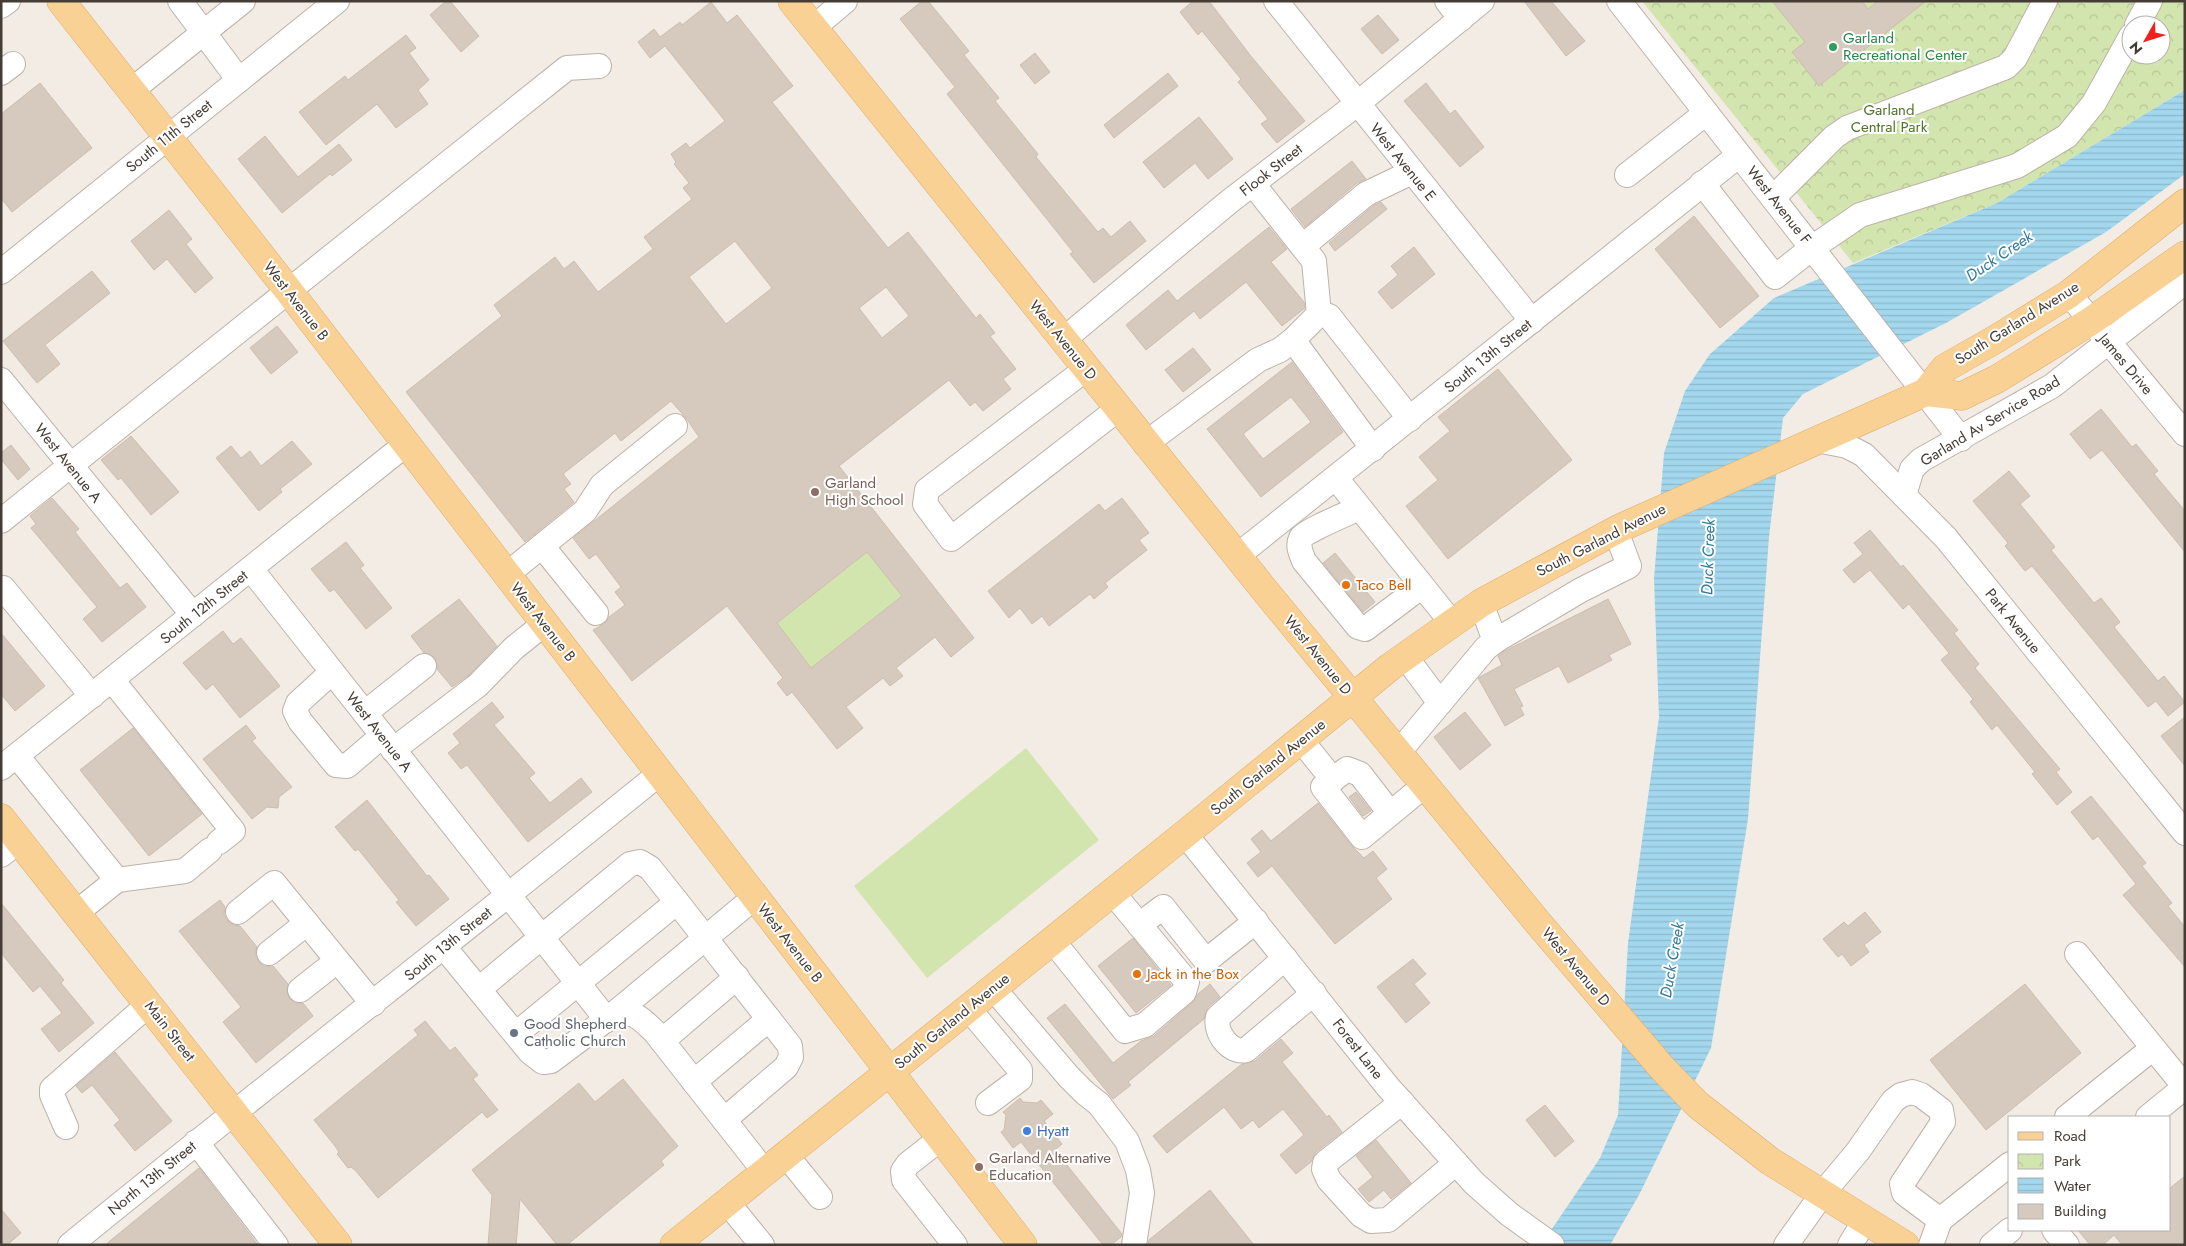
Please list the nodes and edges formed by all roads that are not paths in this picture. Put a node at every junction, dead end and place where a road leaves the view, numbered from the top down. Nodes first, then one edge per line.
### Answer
1 (8, 1) edge
2 (61, 1) edge
3 (180, 1) edge
4 (244, 1) edge
5 (337, 1) edge
6 (792, 1) edge
7 (845, 1) edge
8 (1276, 1) edge
9 (1482, 1) edge
10 (1619, 1) edge
11 (2045, 1) edge
12 (2150, 1) edge
13 (1, 6) edge
14 (1454, 10) edge
15 (2142, 15) edge
16 (813, 28) junction
17 (205, 32) junction
18 (2121, 54) edge
19 (599, 66) dead end
20 (239, 80) junction
21 (132, 90) junction
22 (1357, 104) junction
23 (1706, 113) junction
24 (169, 137) junction
25 (1739, 155) junction
26 (1412, 172) junction
27 (1627, 175) dead end
28 (1702, 183) junction
29 (1253, 184) junction
30 (1773, 198) junction
31 (2185, 203) edge
32 (1303, 246) junction
33 (1812, 248) junction
34 (2185, 255) edge
35 (4, 265) edge
36 (2185, 282) edge
37 (288, 290) junction
38 (2069, 294) junction
39 (1319, 314) junction
40 (1532, 321) junction
41 (2091, 322) junction
42 (1062, 340) junction
43 (1293, 340) junction
44 (2108, 342) junction
45 (1086, 369) junction
46 (1, 380) edge
47 (1932, 400) junction
48 (1118, 409) junction
49 (1410, 419) junction
50 (675, 426) dead end
51 (2185, 434) edge
52 (1961, 439) junction
53 (1817, 440) junction
54 (405, 444) junction
55 (1145, 444) junction
56 (1373, 448) junction
57 (71, 467) junction
58 (1336, 478) junction
59 (1904, 495) junction
60 (1359, 508) junction
61 (1, 521) edge
62 (1618, 529) junction
63 (542, 546) junction
64 (1237, 556) junction
65 (251, 569) junction
66 (506, 575) junction
67 (1422, 586) junction
68 (3, 588) dead end
69 (1481, 603) junction
70 (596, 613) dead end
71 (193, 615) junction
72 (1452, 623) junction
73 (544, 624) junction
74 (1496, 641) junction
75 (1406, 656) junction
76 (424, 666) dead end
77 (332, 672) junction
78 (112, 680) junction
79 (92, 696) junction
80 (1353, 698) junction
81 (1440, 703) junction
82 (364, 714) junction
83 (1300, 740) junction
84 (388, 743) junction
85 (1398, 753) junction
86 (8, 758) edge
87 (659, 774) junction
88 (1333, 780) junction
89 (1424, 785) junction
90 (1390, 814) junction
91 (1, 818) edge
92 (2185, 833) edge
93 (1185, 834) junction
94 (10, 848) edge
95 (117, 880) junction
96 (1112, 892) junction
97 (508, 896) junction
98 (755, 897) junction
99 (677, 902) junction
100 (238, 912) dead end
101 (76, 913) junction
102 (1256, 921) junction
103 (307, 923) junction
104 (1139, 925) junction
105 (706, 937) junction
106 (542, 938) junction
107 (1053, 941) junction
108 (444, 947) junction
109 (269, 953) dead end
110 (2077, 954) dead end
111 (1285, 958) junction
112 (337, 961) junction
113 (737, 978) junction
114 (578, 982) junction
115 (993, 988) junction
116 (478, 989) junction
117 (300, 990) dead end
118 (1314, 993) junction
119 (149, 1004) junction
120 (372, 1004) junction
121 (968, 1008) junction
122 (769, 1019) junction
123 (606, 1020) junction
124 (516, 1034) junction
125 (662, 1041) junction
126 (2153, 1048) junction
127 (889, 1072) junction
128 (694, 1082) junction
129 (2185, 1088) edge
130 (1402, 1102) junction
131 (988, 1103) dead end
132 (234, 1111) junction
133 (2068, 1116) edge
134 (2149, 1116) edge
135 (724, 1120) junction
136 (66, 1127) dead end
137 (940, 1139) junction
138 (196, 1142) junction
139 (786, 1155) junction
140 (1456, 1163) junction
141 (2008, 1166) edge
142 (765, 1172) junction
143 (1823, 1193) junction
144 (820, 1197) dead end
145 (727, 1202) junction
146 (1865, 1220) junction
147 (1940, 1220) junction
148 (2055, 1231) edge
149 (70, 1245) edge
150 (276, 1245) edge
151 (338, 1245) edge
152 (674, 1245) edge
153 (762, 1245) edge
154 (955, 1245) edge
155 (1023, 1245) edge
156 (1134, 1245) edge
157 (1552, 1245) edge
158 (1786, 1245) edge
159 (1850, 1245) edge
160 (1905, 1245) edge
161 (1931, 1245) edge
162 (2066, 1245) edge

1 - 13 street
2 - 21 main road, West Avenue B
3 - 17 street
4 - 17 street
5 - 20 street, South 11th Street
6 - 16 main road, West Avenue D
7 - 16 street
8 - 22 street, West Avenue E
9 - 14 street, Flook Street
10 - 23 street, West Avenue F
11 - 30 street
12 - 15 street
14 - 22 street, Flook Street
16 - 42 main road, West Avenue D
17 - 20 street
17 - 21 street
18 - 33 street
19 - 37 street
20 - 24 street, South 11th Street
21 - 24 main road, West Avenue B
22 - 26 street, West Avenue E
22 - 29 street, Flook Street
23 - 25 street, West Avenue F
23 - 27 street
24 - 35 street, South 11th Street
24 - 37 main road, West Avenue B
25 - 28 street, South 13th Street
25 - 30 street, West Avenue F
26 - 32 street
26 - 40 street, West Avenue E
28 - 33 street
28 - 40 street, South 13th Street
29 - 32 street
29 - 42 street, Flook Street
30 - 33 street, West Avenue F
31 - 38 main road, South Garland Avenue
32 - 39 street
33 - 47 street, West Avenue F
34 - 41 main road
36 - 44 street, Garland Av Service Road
37 - 54 main road, West Avenue B
37 - 57 street
38 - 41 street, James Drive
38 - 47 main road, South Garland Avenue
39 - 43 street
39 - 49 street
40 - 49 street, South 13th Street
41 - 44 street, James Drive
41 - 47 main road
42 - 45 main road, West Avenue D
43 - 55 street
43 - 56 street
44 - 51 street, James Drive
44 - 52 street, Garland Av Service Road
45 - 48 main road, West Avenue D
45 - 48 street
46 - 57 street, West Avenue A
47 - 52 street
47 - 53 main road, South Garland Avenue
48 - 55 main road, West Avenue D
49 - 56 street, South 13th Street
50 - 63 street
52 - 59 street, Garland Av Service Road
53 - 59 street, Park Avenue
53 - 62 main road, South Garland Avenue
54 - 65 street, South 12th Street
54 - 66 main road, West Avenue B
55 - 64 main road, West Avenue D
56 - 58 street, South 13th Street
57 - 61 street
57 - 71 street, West Avenue A
58 - 60 street
58 - 64 street, South 13th Street
59 - 92 street, Park Avenue
60 - 67 street
60 - 67 street
62 - 69 main road, South Garland Avenue
62 - 74 street
63 - 66 street
63 - 70 street
64 - 80 main road, West Avenue D
65 - 71 street, South 12th Street
65 - 77 street, West Avenue A
66 - 73 main road, West Avenue B
67 - 72 street
68 - 79 street
69 - 72 main road, South Garland Avenue
69 - 74 street
71 - 78 street, South 12th Street
72 - 75 main road, South Garland Avenue
73 - 84 street
73 - 87 main road, West Avenue B
74 - 81 street
75 - 80 main road, South Garland Avenue
75 - 81 street
76 - 82 street
77 - 82 street, West Avenue A
77 - 84 street
78 - 79 street, South 12th Street
78 - 95 street
79 - 86 street, South 12th Street
80 - 83 main road, South Garland Avenue
80 - 85 main road, West Avenue D
81 - 85 street
82 - 84 street, West Avenue A
83 - 88 street
83 - 93 main road, South Garland Avenue
84 - 97 street, West Avenue A
85 - 89 main road, West Avenue D
86 - 95 street
87 - 97 street, South 13th Street
87 - 98 main road, West Avenue B
88 - 90 street
88 - 90 street
89 - 90 street
89 - 143 main road, West Avenue D
91 - 94 main road, Main Street
93 - 96 main road, South Garland Avenue
93 - 102 street, Forest Lane
94 - 101 main road, Main Street
95 - 101 street
96 - 104 street
96 - 107 main road, South Garland Avenue
97 - 106 street, West Avenue A
97 - 108 street, South 13th Street
98 - 105 street
98 - 127 main road, West Avenue B
99 - 105 street
99 - 106 street
99 - 114 street
100 - 103 street
101 - 119 main road, Main Street
102 - 104 street
102 - 111 street, Forest Lane
103 - 109 street
103 - 112 street
104 - 107 street
105 - 113 street
105 - 123 street
106 - 114 street, West Avenue A
106 - 116 street
107 - 115 main road, South Garland Avenue
108 - 116 street
108 - 120 street, South 13th Street
110 - 126 street
111 - 118 street, Forest Lane
111 - 118 street
112 - 117 street
112 - 120 street
113 - 122 street
113 - 125 street
114 - 123 street, West Avenue A
114 - 124 street
115 - 121 main road, South Garland Avenue
115 - 156 street
116 - 124 street
118 - 130 street, Forest Lane
119 - 132 main road, Main Street
119 - 136 street
120 - 132 street, South 13th Street
121 - 127 main road, South Garland Avenue
121 - 131 street
122 - 128 street
122 - 135 street
123 - 124 street
123 - 125 street
125 - 128 street
126 - 129 street
126 - 133 street
127 - 137 main road, West Avenue B
127 - 139 main road, South Garland Avenue
128 - 135 street
129 - 134 street
130 - 140 street, Forest Lane
130 - 140 street
132 - 138 street, North 13th Street
132 - 151 main road, Main Street
135 - 142 street
137 - 154 street
137 - 155 main road, West Avenue B
138 - 149 street, North 13th Street
138 - 150 street
139 - 142 main road, South Garland Avenue
139 - 144 street
140 - 157 street, Forest Lane
141 - 147 street
142 - 145 main road, South Garland Avenue
143 - 146 main road, West Avenue D
143 - 147 street
143 - 158 street
145 - 152 main road, South Garland Avenue
145 - 153 street
146 - 159 street
146 - 160 main road, West Avenue D
147 - 161 street
148 - 162 street

